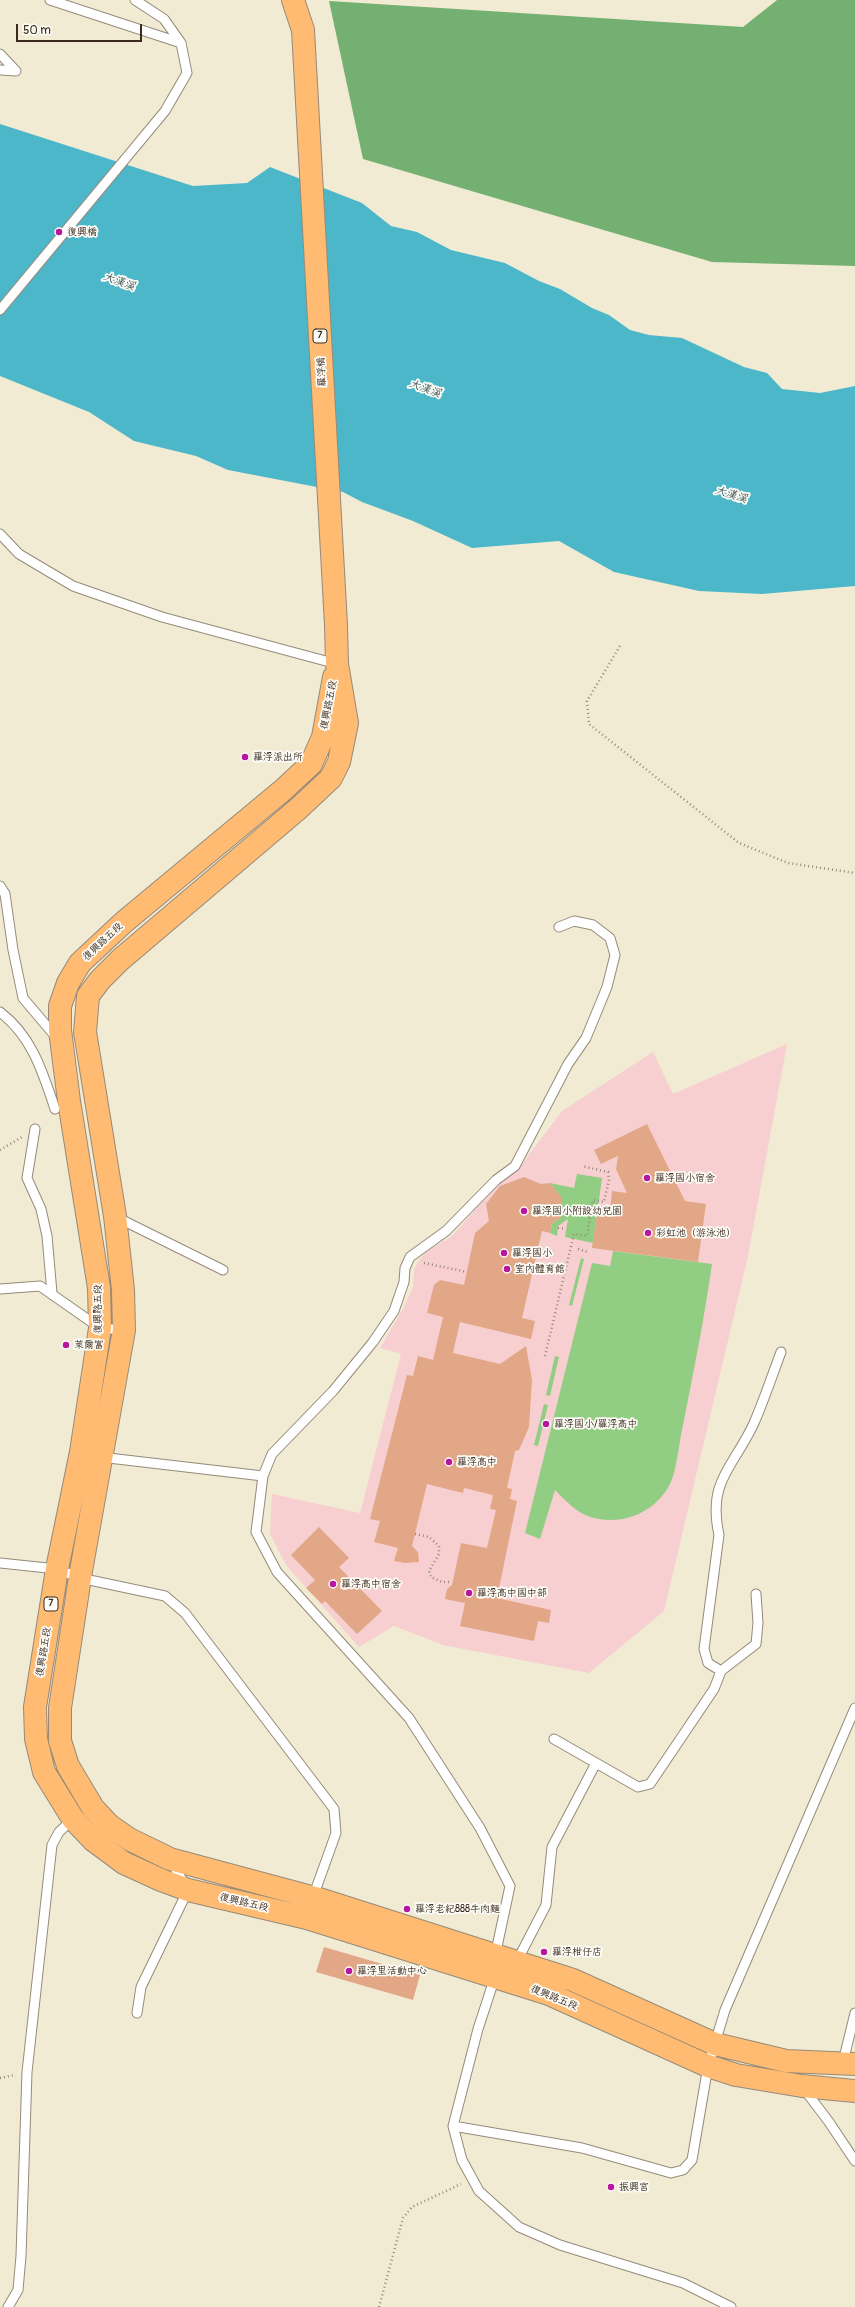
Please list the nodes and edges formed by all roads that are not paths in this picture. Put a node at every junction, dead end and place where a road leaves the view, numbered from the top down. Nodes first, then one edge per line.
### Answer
1 (50, 0) edge
2 (135, 0) edge
3 (293, 0) edge
4 (181, 43) junction
5 (0, 54) edge
6 (0, 70) edge
7 (0, 310) edge
8 (0, 534) edge
9 (336, 625) joint
10 (337, 664) junction
11 (244, 823) junction
12 (255, 844) junction
13 (0, 886) edge
14 (559, 927) dead end
15 (80, 964) junction
16 (100, 980) junction
17 (0, 1012) edge
18 (62, 1044) junction
19 (54, 1109) dead end
20 (34, 1130) dead end
21 (115, 1216) junction
22 (223, 1270) dead end
23 (0, 1289) edge
24 (52, 1293) junction
25 (100, 1328) junction
26 (124, 1330) junction
27 (781, 1352) dead end
28 (91, 1455) junction
29 (263, 1476) junction
30 (0, 1563) edge
31 (57, 1569) junction
32 (80, 1578) junction
33 (756, 1594) dead end
34 (721, 1671) junction
35 (855, 1708) edge
36 (554, 1739) dead end
37 (596, 1763) junction
38 (73, 1818) junction
39 (170, 1858) junction
40 (188, 1890) junction
41 (310, 1908) junction
42 (495, 1953) junction
43 (519, 1961) junction
44 (495, 1976) junction
45 (855, 2012) edge
46 (137, 2014) dead end
47 (715, 2044) junction
48 (849, 2063) edge
49 (708, 2066) junction
50 (802, 2086) junction
51 (855, 2091) edge
52 (453, 2126) junction
53 (855, 2161) edge
54 (8, 2307) edge
55 (731, 2307) edge

1 - 4 lane
2 - 4 lane
3 - 9 main road, 羅浮橋 / 7
4 - 7 lane
5 - 6 lane
8 - 10 lane
9 - 10 main road, 復興路五段 / 7
10 - 11 main road, 復興路五段 / 7
10 - 12 main road, 復興路五段 / 7
11 - 12 main road
11 - 15 main road, 復興路五段 / 7
12 - 16 main road, 復興路五段 / 7
13 - 18 lane
14 - 29 lane
15 - 16 main road
15 - 18 main road, 復興路五段 / 7
16 - 21 main road, 復興路五段 / 7
17 - 19 lane
18 - 25 main road, 復興路五段 / 7
20 - 24 lane
21 - 22 lane
21 - 26 main road, 復興路五段 / 7
23 - 24 lane
24 - 25 lane
25 - 26 lane
25 - 28 main road, 復興路五段 / 7
26 - 28 main road, 復興路五段 / 7
27 - 34 lane
28 - 29 lane
28 - 31 main road, 復興路五段 / 7
28 - 32 main road, 復興路五段 / 7
29 - 42 lane
30 - 31 lane
31 - 32 lane
31 - 38 main road, 復興路五段 / 7
32 - 39 main road, 復興路五段 / 7
32 - 41 lane
33 - 34 lane
34 - 37 lane
35 - 47 lane
36 - 37 lane
37 - 43 lane
38 - 40 main road, 復興路五段 / 7
38 - 54 lane
39 - 40 lane
39 - 41 main road, 復興路五段 / 7
40 - 41 main road, 復興路五段 / 7
40 - 46 lane
41 - 42 main road, 復興路五段 / 7
41 - 44 main road, 復興路五段 / 7
42 - 43 main road, 復興路五段 / 7
42 - 44 lane
43 - 44 lane
43 - 47 main road, 復興路五段 / 7
44 - 49 main road, 復興路五段 / 7
44 - 52 lane
45 - 48 lane
47 - 48 main road, 復興路五段 / 7
47 - 49 lane
49 - 50 main road, 復興路五段 / 7
49 - 52 lane
50 - 51 main road, 復興路五段 / 7
50 - 53 lane
52 - 55 lane

